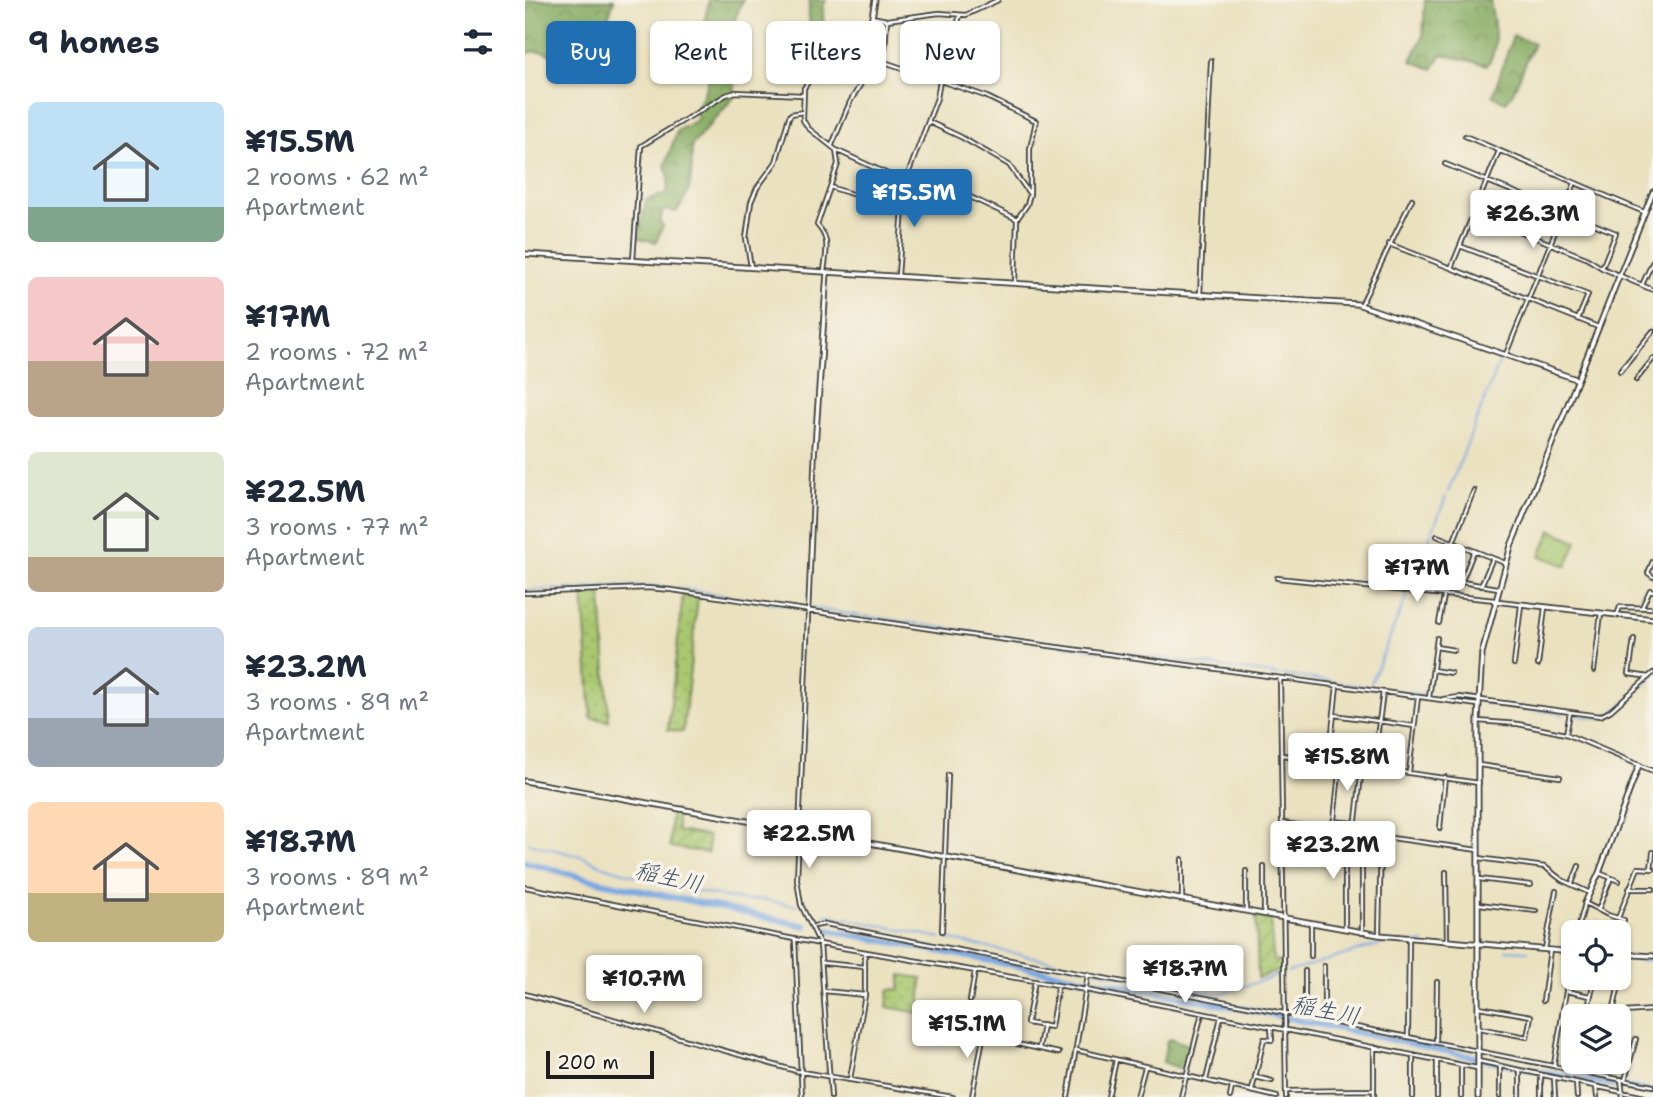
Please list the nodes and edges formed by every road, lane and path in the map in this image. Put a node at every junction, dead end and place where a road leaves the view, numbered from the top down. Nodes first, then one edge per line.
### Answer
1 (875, 0) edge
2 (998, 0) edge
3 (960, 16) junction
4 (872, 17) junction
5 (887, 20) junction
6 (869, 21) edge
7 (958, 21) edge
8 (886, 34) edge
9 (1211, 61) dead end
10 (808, 84) edge
11 (862, 84) edge
12 (939, 84) edge
13 (949, 84) edge
14 (802, 94) junction
15 (803, 112) junction
16 (929, 122) junction
17 (1465, 136) dead end
18 (832, 146) junction
19 (836, 150) junction
20 (1499, 151) junction
21 (1445, 164) dead end
22 (905, 181) junction
23 (1486, 181) junction
24 (1574, 184) junction
25 (830, 187) junction
26 (1653, 192) edge
27 (1030, 194) junction
28 (1412, 199) dead end
29 (1651, 200) edge
30 (904, 207) junction
31 (1563, 212) junction
32 (1644, 212) junction
33 (1474, 213) junction
34 (1017, 219) junction
35 (1389, 244) junction
36 (1550, 244) junction
37 (1460, 246) junction
38 (525, 254) edge
39 (633, 260) junction
40 (1653, 261) edge
41 (751, 267) junction
42 (1451, 268) junction
43 (1602, 268) junction
44 (825, 272) junction
45 (898, 275) junction
46 (1619, 275) junction
47 (1537, 276) junction
48 (1015, 284) junction
49 (1642, 285) junction
50 (1653, 290) edge
51 (1200, 295) junction
52 (1528, 299) junction
53 (1361, 305) junction
54 (1578, 319) junction
55 (1598, 327) junction
56 (1653, 331) edge
57 (1506, 354) junction
58 (1653, 359) edge
59 (1620, 370) dead end
60 (1576, 379) junction
61 (1636, 380) dead end
62 (815, 447) joint
63 (1474, 490) dead end
64 (1437, 536) dead end
65 (1453, 542) junction
66 (1474, 551) junction
67 (1492, 558) junction
68 (1653, 561) edge
69 (1505, 563) junction
70 (1420, 575) dead end
71 (1653, 577) edge
72 (1277, 578) dead end
73 (1439, 579) junction
74 (1461, 583) junction
75 (1481, 586) junction
76 (1498, 588) junction
77 (1653, 591) edge
78 (525, 593) edge
79 (1444, 595) junction
80 (1495, 601) junction
81 (1521, 605) junction
82 (1545, 607) junction
83 (1643, 607) junction
84 (1653, 608) edge
85 (808, 610) junction
86 (1601, 613) junction
87 (1617, 615) junction
88 (1653, 619) edge
89 (1439, 623) dead end
90 (1437, 638) dead end
91 (1634, 639) dead end
92 (1436, 647) junction
93 (1454, 650) dead end
94 (1514, 664) dead end
95 (1538, 665) dead end
96 (1433, 670) junction
97 (1594, 671) dead end
98 (1451, 673) dead end
99 (1653, 673) edge
100 (1649, 677) junction
101 (1280, 678) junction
102 (1337, 685) junction
103 (1383, 692) junction
104 (1418, 697) junction
105 (1429, 698) junction
106 (1478, 702) junction
107 (1570, 712) junction
108 (1334, 715) junction
109 (1478, 721) junction
110 (1379, 722) junction
111 (1414, 726) junction
112 (1566, 734) junction
113 (1282, 755) junction
114 (1329, 761) junction
115 (1340, 763) junction
116 (1479, 765) junction
117 (1639, 765) junction
118 (1362, 766) junction
119 (1373, 768) junction
120 (1653, 771) edge
121 (1409, 772) junction
122 (948, 775) dead end
123 (1559, 777) dead end
124 (1445, 778) junction
125 (525, 780) edge
126 (1479, 783) junction
127 (1333, 821) junction
128 (1283, 822) junction
129 (1440, 828) dead end
130 (799, 830) junction
131 (1332, 830) junction
132 (1345, 832) junction
133 (1362, 834) junction
134 (1381, 837) junction
135 (1479, 851) junction
136 (1653, 852) edge
137 (945, 856) junction
138 (1479, 858) junction
139 (1182, 859) dead end
140 (1579, 866) dead end
141 (1264, 867) dead end
142 (1652, 869) edge
143 (1246, 871) dead end
144 (1446, 873) dead end
145 (1599, 873) junction
146 (1611, 877) junction
147 (1479, 879) junction
148 (1619, 881) dead end
149 (1572, 884) junction
150 (1531, 886) dead end
151 (525, 887) edge
152 (1629, 889) junction
153 (1653, 890) edge
154 (1556, 891) dead end
155 (1591, 893) junction
156 (1182, 900) junction
157 (1585, 903) junction
158 (1479, 904) junction
159 (1598, 910) junction
160 (1246, 911) junction
161 (1536, 911) dead end
162 (1264, 914) junction
163 (1284, 918) junction
164 (1618, 918) junction
165 (1580, 920) edge
166 (1624, 920) dead end
167 (1311, 923) junction
168 (813, 926) junction
169 (1345, 929) junction
170 (941, 931) dead end
171 (1362, 933) junction
172 (1380, 936) junction
173 (1409, 938) junction
174 (795, 939) junction
175 (1447, 941) junction
176 (820, 944) junction
177 (1479, 944) junction
178 (1547, 950) junction
179 (1561, 950) edge
180 (865, 952) junction
181 (1631, 954) edge
182 (1311, 956) dead end
183 (1653, 956) edge
184 (822, 963) junction
185 (1324, 965) dead end
186 (865, 968) junction
187 (975, 971) junction
188 (1305, 971) dead end
189 (1088, 975) junction
190 (1035, 981) junction
191 (1437, 982) dead end
192 (1058, 985) junction
193 (1086, 990) junction
194 (1592, 990) edge
195 (824, 991) junction
196 (1566, 991) joint
197 (525, 994) edge
198 (865, 995) junction
199 (1590, 996) junction
200 (970, 1001) dead end
201 (1543, 1001) dead end
202 (1588, 1004) edge
203 (1479, 1007) junction
204 (1653, 1010) edge
205 (1631, 1012) edge
206 (1202, 1013) junction
207 (1286, 1014) junction
208 (1305, 1016) junction
209 (1221, 1017) junction
210 (1324, 1020) junction
211 (1043, 1026) junction
212 (985, 1027) dead end
213 (1271, 1027) junction
214 (1479, 1028) junction
215 (1285, 1029) junction
216 (1408, 1037) junction
217 (1636, 1039) dead end
218 (1436, 1043) junction
219 (1017, 1044) dead end
220 (1374, 1047) junction
221 (1039, 1048) junction
222 (1076, 1050) junction
223 (1059, 1052) dead end
224 (1478, 1053) junction
225 (1413, 1055) junction
226 (1116, 1060) junction
227 (1437, 1060) junction
228 (1478, 1061) junction
229 (1461, 1065) junction
230 (1554, 1065) junction
231 (1500, 1066) junction
232 (1145, 1067) junction
233 (1561, 1067) edge
234 (1478, 1068) junction
235 (1520, 1071) junction
236 (801, 1072) junction
237 (1593, 1074) edge
238 (1541, 1075) junction
239 (829, 1076) junction
240 (1186, 1076) junction
241 (1255, 1077) junction
242 (1554, 1078) junction
243 (850, 1079) junction
244 (1206, 1080) junction
245 (1623, 1080) junction
246 (1272, 1082) dead end
247 (1576, 1082) junction
248 (1653, 1086) edge
249 (1232, 1087) junction
250 (1596, 1087) junction
251 (1374, 1090) junction
252 (1252, 1091) junction
253 (1286, 1091) junction
254 (1622, 1093) edge
255 (927, 1095) edge
256 (1263, 1095) edge
257 (1639, 1096) edge
258 (802, 1097) edge
259 (831, 1097) edge
260 (951, 1097) edge
261 (972, 1097) edge
262 (1068, 1097) edge
263 (1108, 1097) edge
264 (1137, 1097) edge
265 (1181, 1097) edge
266 (1230, 1097) edge
267 (1277, 1097) edge
268 (1286, 1097) edge
269 (1374, 1097) edge
270 (1413, 1097) edge
271 (1437, 1097) edge
272 (1461, 1097) edge
273 (1478, 1097) edge
274 (1500, 1097) edge
275 (1520, 1097) edge
276 (1541, 1097) edge
277 (1555, 1097) edge
278 (1577, 1097) edge
279 (1597, 1097) edge
280 (1645, 1097) edge

1 - 4 street
2 - 3 street
3 - 5 street
3 - 7 street
4 - 5 street
4 - 6 street
5 - 8 street
9 - 51 street
10 - 14 street
11 - 18 street
12 - 16 street
13 - 27 street
14 - 15 street
14 - 39 street
15 - 18 street
15 - 41 street
16 - 22 street
16 - 27 street
17 - 20 street
18 - 19 street
19 - 22 street
19 - 25 street
20 - 23 street
20 - 24 street
21 - 23 street
22 - 30 street
22 - 34 street
23 - 31 street
23 - 33 street
24 - 31 street
24 - 32 street
25 - 30 street
25 - 44 street
26 - 29 street
27 - 34 street
28 - 35 street
29 - 32 street
30 - 45 street
31 - 36 street
31 - 43 street
32 - 46 street
33 - 36 street
33 - 37 street
34 - 48 street
35 - 42 street
35 - 53 street
36 - 43 street
36 - 47 street
37 - 42 street
37 - 47 street
38 - 39 street
39 - 41 street
40 - 49 street
41 - 44 street
42 - 52 street
43 - 46 street
44 - 45 street
44 - 62 street
45 - 48 street
46 - 49 street
46 - 55 street
47 - 52 street
47 - 54 street
48 - 51 street
49 - 50 street
51 - 53 street
52 - 54 street
52 - 57 street
53 - 57 street
54 - 55 street
55 - 60 street
56 - 59 street
57 - 60 street
58 - 61 street
60 - 69 street
62 - 85 street
63 - 65 street
64 - 65 street
65 - 66 street
65 - 73 street
66 - 67 street
66 - 74 street
67 - 69 street
67 - 75 street
68 - 71 street
69 - 76 street
70 - 73 street
72 - 79 street
73 - 74 street
74 - 75 street
75 - 76 street
76 - 80 street
77 - 83 street
78 - 85 street
79 - 80 street
79 - 89 street
80 - 81 street
80 - 106 street
81 - 82 street
81 - 94 street
82 - 86 street
82 - 95 street
83 - 84 street
83 - 87 street
85 - 101 street
85 - 130 street
86 - 87 street
86 - 97 street
87 - 88 street
90 - 92 street
91 - 100 street
92 - 93 street
92 - 96 street
96 - 98 street
96 - 105 street
99 - 100 street
100 - 107 street
101 - 102 street
101 - 113 street
102 - 103 street
102 - 108 street
103 - 104 street
103 - 110 street
104 - 105 street
104 - 111 street
105 - 106 street
106 - 107 street
106 - 109 street
107 - 112 street
108 - 110 street
108 - 114 street
109 - 112 street
109 - 116 street
110 - 111 street
110 - 119 street
111 - 121 street
112 - 117 street
113 - 114 street
113 - 128 street
114 - 115 street
115 - 118 street
115 - 127 street
116 - 123 street
116 - 126 street
117 - 120 street
117 - 145 street
118 - 119 street
118 - 127 street
119 - 121 street
121 - 124 street
122 - 137 street
124 - 126 street
124 - 129 street
125 - 130 street
126 - 135 street
127 - 131 street
128 - 131 street
128 - 163 street
130 - 137 street
130 - 168 street
131 - 132 street
132 - 133 street
132 - 169 street
133 - 134 street
133 - 171 street
134 - 135 street
134 - 172 street
135 - 138 street
136 - 142 street
137 - 156 street
137 - 170 street
138 - 147 street
138 - 149 street
139 - 156 street
140 - 149 street
141 - 162 street
142 - 152 street
143 - 160 street
144 - 175 street
145 - 146 street
145 - 155 street
146 - 148 street
146 - 159 street
147 - 150 street
147 - 158 street
149 - 155 street
151 - 174 street
152 - 153 street
152 - 164 street
154 - 178 street
155 - 157 street
156 - 160 street
157 - 159 street
157 - 165 street
158 - 161 street
158 - 177 street
159 - 164 street
160 - 162 street
162 - 163 street
163 - 167 street
163 - 207 street
164 - 166 street
167 - 169 street
167 - 182 street
168 - 176 street
168 - 189 street
169 - 171 street
171 - 172 street
172 - 173 street
173 - 175 street
173 - 216 street
174 - 176 street
174 - 236 street
175 - 177 street
176 - 180 street
176 - 184 street
177 - 178 street
177 - 203 street
178 - 179 street
178 - 201 street
180 - 186 street
180 - 187 street
181 - 183 street
184 - 186 street
184 - 195 street
185 - 210 street
186 - 198 street
187 - 190 street
187 - 200 street
188 - 208 street
189 - 193 street
189 - 207 street
190 - 192 street
190 - 211 street
191 - 218 street
192 - 193 street
192 - 211 street
193 - 206 street
193 - 222 street
194 - 199 street
195 - 198 street
195 - 239 street
196 - 199 street
196 - 230 street
197 - 236 street
198 - 243 street
199 - 202 street
203 - 214 street
203 - 214 street
204 - 205 street
206 - 209 street
206 - 240 street
207 - 208 street
207 - 215 street
208 - 210 street
209 - 213 street
209 - 244 street
210 - 216 street
211 - 221 street
212 - 261 street
213 - 215 street
213 - 241 street
214 - 224 street
215 - 220 street
215 - 253 street
216 - 218 street
217 - 245 street
218 - 224 street
219 - 221 street
220 - 225 street
220 - 251 street
221 - 223 street
222 - 226 street
222 - 262 street
224 - 228 street
224 - 230 street
225 - 227 street
225 - 270 street
226 - 232 street
226 - 263 street
227 - 229 street
227 - 271 street
228 - 231 street
228 - 234 street
229 - 234 street
229 - 272 street
230 - 233 street
231 - 235 street
231 - 274 street
232 - 240 street
232 - 264 street
234 - 273 street
235 - 238 street
235 - 275 street
236 - 239 street
236 - 258 street
237 - 245 street
238 - 242 street
238 - 276 street
239 - 243 street
239 - 259 street
240 - 244 street
240 - 265 street
241 - 246 street
241 - 252 street
242 - 247 street
242 - 277 street
243 - 255 street
244 - 249 street
245 - 248 street
245 - 254 street
247 - 250 street
247 - 278 street
249 - 252 street
249 - 266 street
250 - 254 street
250 - 279 street
251 - 253 street
251 - 269 street
252 - 256 street
253 - 268 street
254 - 257 street
255 - 260 street
256 - 267 street
257 - 280 street

